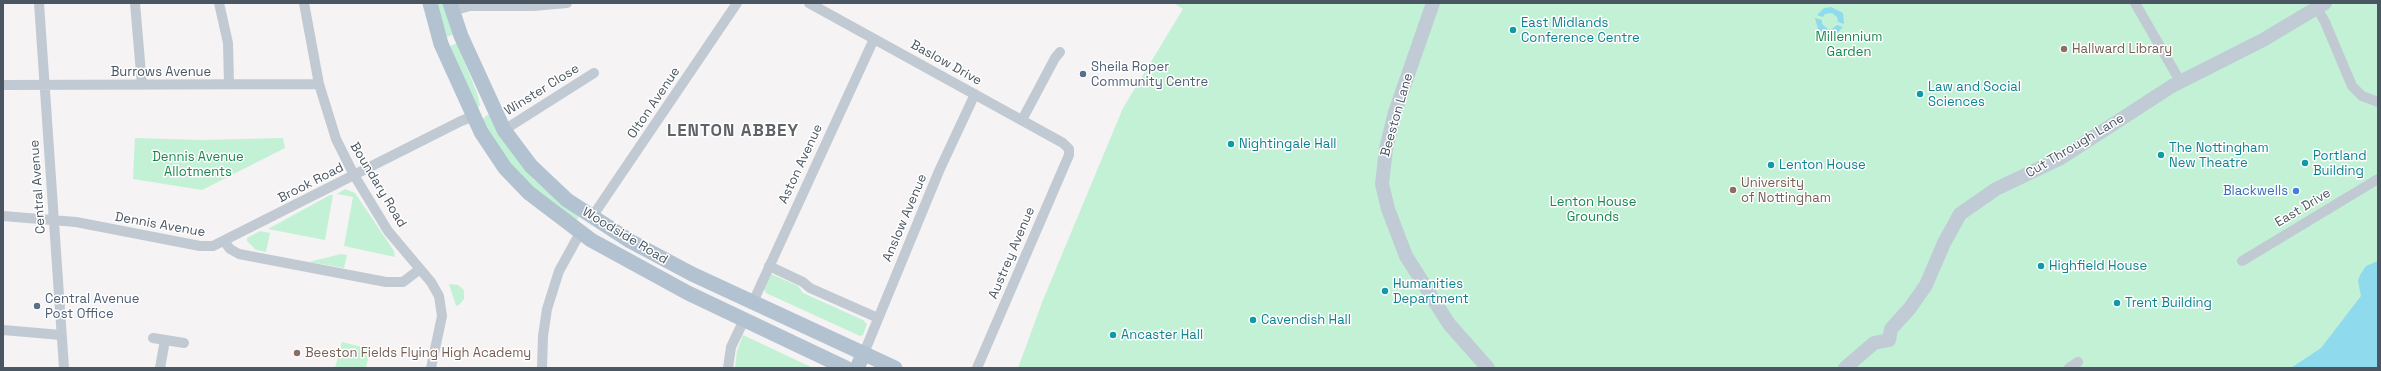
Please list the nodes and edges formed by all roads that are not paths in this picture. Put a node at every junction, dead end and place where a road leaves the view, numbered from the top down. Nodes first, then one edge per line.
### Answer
1 (39, 3) edge
2 (135, 3) edge
3 (219, 3) edge
4 (304, 3) edge
5 (430, 3) edge
6 (567, 3) edge
7 (737, 3) edge
8 (809, 3) edge
9 (1433, 3) edge
10 (2135, 3) edge
11 (2321, 6) edge
12 (451, 7) edge
13 (874, 39) junction
14 (1060, 52) dead end
15 (594, 73) dead end
16 (2180, 81) junction
17 (229, 84) junction
18 (319, 84) junction
19 (3, 85) edge
20 (43, 85) junction
21 (142, 85) junction
22 (975, 94) junction
23 (488, 98) junction
24 (2378, 102) edge
25 (474, 116) junction
26 (1022, 120) junction
27 (504, 130) junction
28 (1069, 148) joint
29 (354, 175) junction
30 (2378, 179) edge
31 (3, 216) edge
32 (592, 217) junction
33 (53, 220) junction
34 (580, 233) junction
35 (224, 241) junction
36 (2242, 261) dead end
37 (769, 266) junction
38 (420, 269) junction
39 (753, 302) junction
40 (878, 318) junction
41 (744, 320) junction
42 (3, 330) edge
43 (61, 335) junction
44 (153, 338) dead end
45 (165, 340) junction
46 (184, 343) dead end
47 (864, 353) junction
48 (2078, 362) dead end
49 (64, 368) edge
50 (160, 368) edge
51 (431, 368) edge
52 (542, 368) edge
53 (728, 368) edge
54 (846, 368) edge
55 (857, 368) edge
56 (896, 368) edge
57 (977, 368) edge
58 (1488, 368) edge
59 (1845, 368) edge
60 (2069, 368) edge

1 - 20 street, Central Avenue
2 - 21 street
3 - 17 street
4 - 18 street, Boundary Road
5 - 25 main road, Woodside Road
6 - 12 street
7 - 32 street, Olton Avenue
8 - 13 street, Baslow Drive
9 - 58 street, Beeston Lane
10 - 16 street
11 - 16 street, Cut Through Lane
11 - 24 street
12 - 23 main road, Woodside Road
13 - 22 street, Baslow Drive
13 - 37 street, Aston Avenue
14 - 26 street
15 - 27 street, Winster Close
16 - 59 street, Cut Through Lane
17 - 18 street, Burrows Avenue
17 - 21 street, Burrows Avenue
18 - 29 street, Boundary Road
19 - 20 street, Burrows Avenue
20 - 21 street, Burrows Avenue
20 - 33 street, Central Avenue
22 - 26 street, Baslow Drive
22 - 40 street, Anslow Avenue
23 - 25 main road
23 - 27 main road, Woodside Road
25 - 29 street, Brook Road
25 - 34 main road, Woodside Road
26 - 28 street, Baslow Drive
27 - 32 main road, Woodside Road
28 - 57 street, Austrey Avenue
29 - 35 street, Brook Road
29 - 38 street, Boundary Road
30 - 36 street, East Drive
31 - 33 street, Dennis Avenue
32 - 39 main road, Woodside Road
33 - 35 street, Dennis Avenue
33 - 43 street, Central Avenue
34 - 41 main road, Woodside Road
34 - 52 street
35 - 38 street
37 - 39 street, Aston Avenue
37 - 40 street
38 - 51 street, Boundary Road
39 - 47 main road, Woodside Road
40 - 47 street, Anslow Avenue
41 - 53 street
41 - 54 main road, Woodside Road
42 - 43 street
43 - 49 street, Central Avenue
44 - 45 street
45 - 46 street
45 - 50 street
47 - 55 main road
47 - 56 main road, Woodside Road
48 - 60 street

